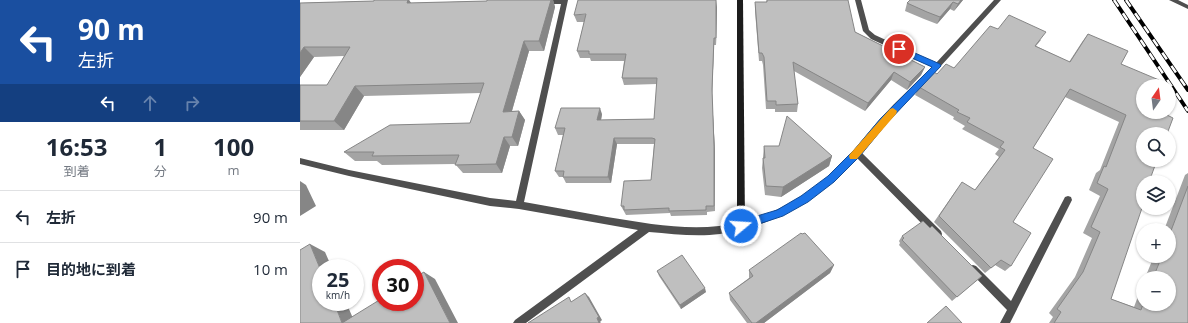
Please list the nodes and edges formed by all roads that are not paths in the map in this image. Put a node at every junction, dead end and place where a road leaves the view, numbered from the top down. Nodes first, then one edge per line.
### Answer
1 (740, 0) edge
2 (858, 0) edge
3 (998, 0) edge
4 (1172, 0) edge
5 (565, 1) edge
6 (534, 2) edge
7 (1188, 7) edge
8 (937, 66) junction
9 (857, 153) junction
10 (300, 161) edge
11 (1068, 200) dead end
12 (519, 205) junction
13 (741, 226) junction
14 (648, 228) junction
15 (946, 242) edge
16 (968, 264) edge
17 (1012, 308) junction
18 (518, 323) edge
19 (1005, 323) edge

1 - 13 street
2 - 8 street
3 - 8 street
4 - 7 street
5 - 6 street
5 - 12 street
8 - 9 street
9 - 13 street
9 - 15 street
10 - 12 street
11 - 17 street
12 - 14 street
13 - 14 street
14 - 18 street
16 - 17 street
17 - 19 street

